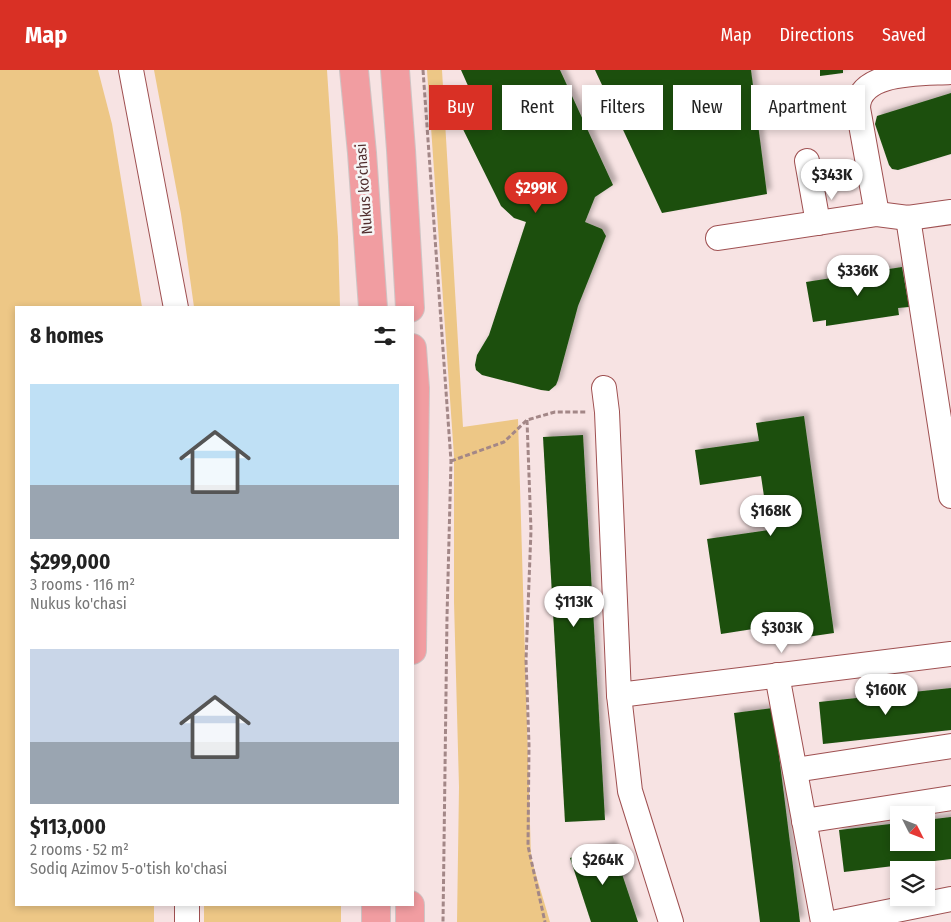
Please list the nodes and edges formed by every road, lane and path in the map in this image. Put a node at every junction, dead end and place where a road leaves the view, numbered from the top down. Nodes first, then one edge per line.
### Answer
1 (131, 70) edge
2 (354, 70) edge
3 (394, 70) edge
4 (423, 70) edge
5 (951, 72) edge
6 (896, 73) edge
7 (807, 161) dead end
8 (951, 212) edge
9 (877, 214) junction
10 (908, 218) junction
11 (818, 223) junction
12 (718, 238) dead end
13 (176, 306) edge
14 (373, 306) edge
15 (410, 306) edge
16 (414, 375) edge
17 (604, 388) dead end
18 (607, 412) junction
19 (527, 420) junction
20 (451, 461) junction
21 (414, 475) edge
22 (951, 496) edge
23 (951, 654) edge
24 (777, 675) junction
25 (619, 695) junction
26 (951, 746) edge
27 (794, 770) junction
28 (951, 798) edge
29 (804, 821) junction
30 (951, 899) edge
31 (187, 906) edge
32 (376, 906) edge
33 (410, 906) edge
34 (187, 922) edge
35 (376, 922) edge
36 (410, 922) edge
37 (443, 922) edge
38 (544, 922) edge
39 (671, 922) edge
40 (823, 922) edge
41 (837, 922) edge

1 - 13 street
2 - 14 main road, Nukus ko'chasi
3 - 15 main road
4 - 20 path
5 - 6 street
6 - 9 street
7 - 11 street
8 - 10 street
9 - 10 street
9 - 11 street
10 - 22 street
11 - 12 street
16 - 21 main road
17 - 18 street
18 - 19 path
18 - 25 street
19 - 20 path
19 - 38 path
20 - 37 path
23 - 24 street
24 - 25 street
24 - 27 street
25 - 39 street
26 - 27 street
27 - 29 street
28 - 29 street
29 - 40 street
30 - 41 street
31 - 34 street
32 - 35 main road
33 - 36 main road

